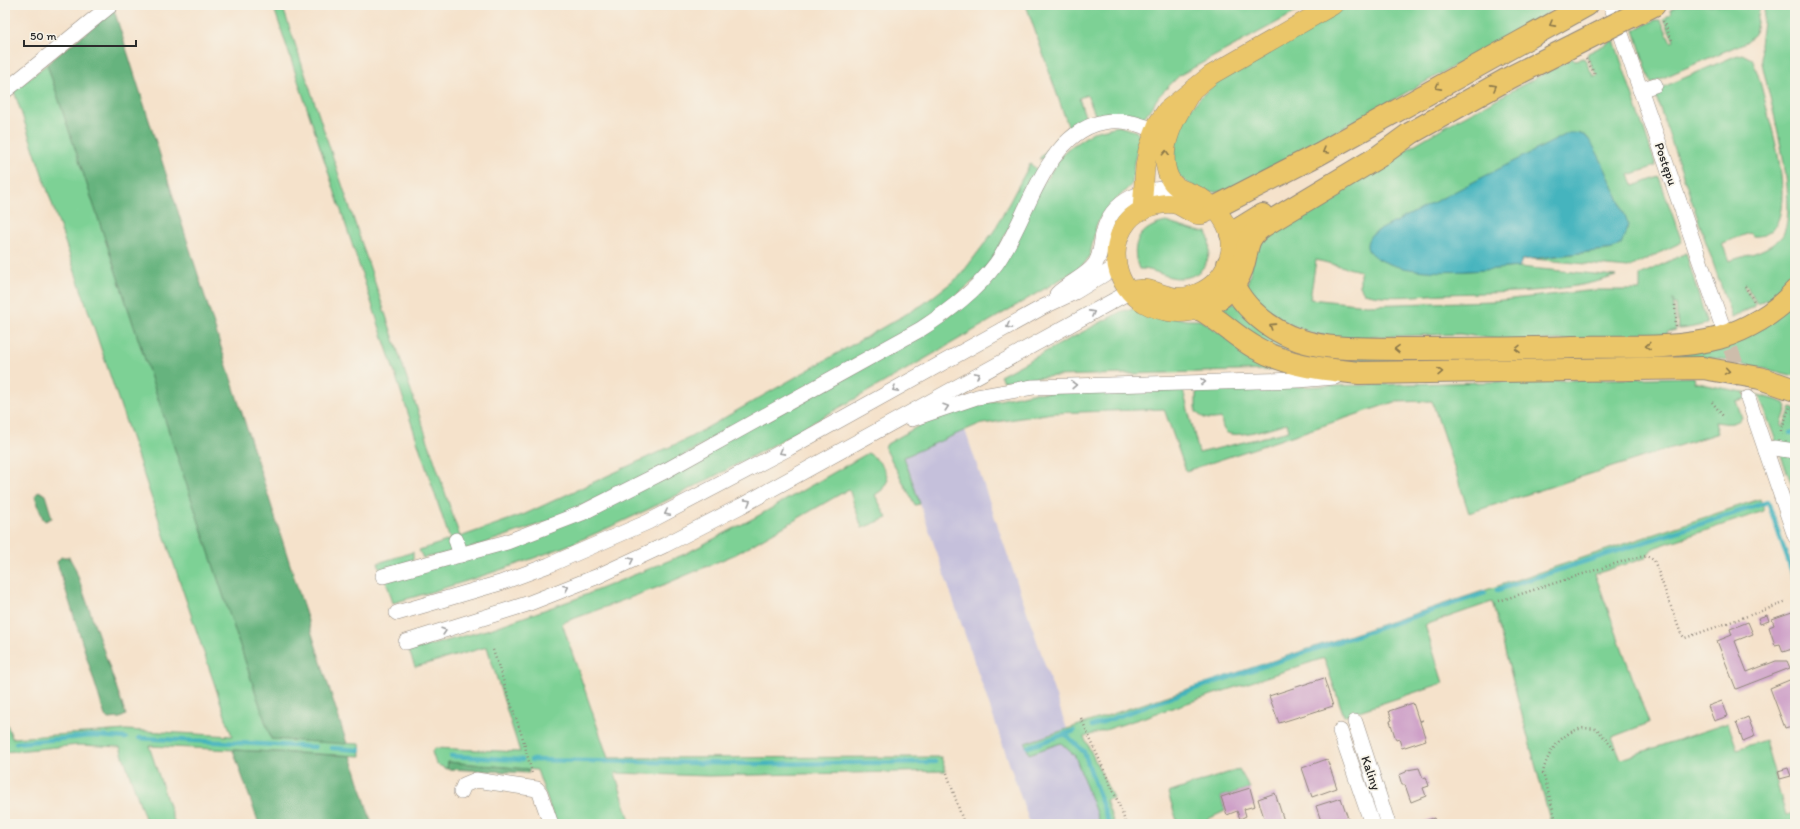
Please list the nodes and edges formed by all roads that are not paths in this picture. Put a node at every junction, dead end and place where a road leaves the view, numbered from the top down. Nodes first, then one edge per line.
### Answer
1 (111, 5) edge
2 (1333, 5) edge
3 (1587, 5) edge
4 (1611, 5) edge
5 (1658, 13) edge
6 (1655, 85) dead end
7 (1193, 89) junction
8 (1640, 90) junction
9 (5, 91) edge
10 (1155, 130) junction
11 (1411, 133) junction
12 (1177, 188) junction
13 (1143, 192) junction
14 (1214, 208) junction
15 (1142, 211) junction
16 (1231, 234) junction
17 (1228, 264) junction
18 (1116, 267) junction
19 (1233, 286) junction
20 (1131, 291) junction
21 (1795, 291) edge
22 (1043, 307) junction
23 (1200, 309) junction
24 (1721, 322) tunnel mouth
25 (1359, 373) junction
26 (1748, 398) tunnel mouth
27 (1792, 398) edge
28 (870, 434) junction
29 (1766, 451) junction
30 (1795, 451) edge
31 (1795, 536) edge
32 (456, 540) dead end
33 (461, 555) junction
34 (383, 576) dead end
35 (397, 613) dead end
36 (406, 642) dead end
37 (1354, 722) dead end
38 (1340, 731) dead end
39 (461, 792) dead end
40 (551, 824) edge
41 (1372, 824) edge
42 (1388, 824) edge

1 - 9 street
2 - 7 main road
3 -> 14 highway
4 - 8 street, Postępu
11 -> 5 highway, bridge
6 - 8 street
7 - 10 main road
12 -> 7 main road
8 - 24 street, Postępu
10 - 13 main road
10 - 33 street
11 - 16 highway
11 - 19 highway
12 - 13 street
12 - 14 main road
13 - 15 main road
13 - 22 street
14 - 15 main road
14 - 16 main road
15 - 18 main road
16 - 17 main road
17 - 19 highway
17 - 20 main road
18 - 20 main road
18 - 22 street
21 -> 19 highway
19 - 23 highway
20 - 23 main road
28 -> 20 street
22 -> 35 street
23 - 25 highway
25 -> 27 highway
28 -> 25 street
26 - 29 street
36 -> 28 street
29 - 30 street
29 - 31 street
32 - 33 street
33 - 34 street
37 - 42 street, Kaliny
38 - 41 street, Kaliny
39 - 40 street

